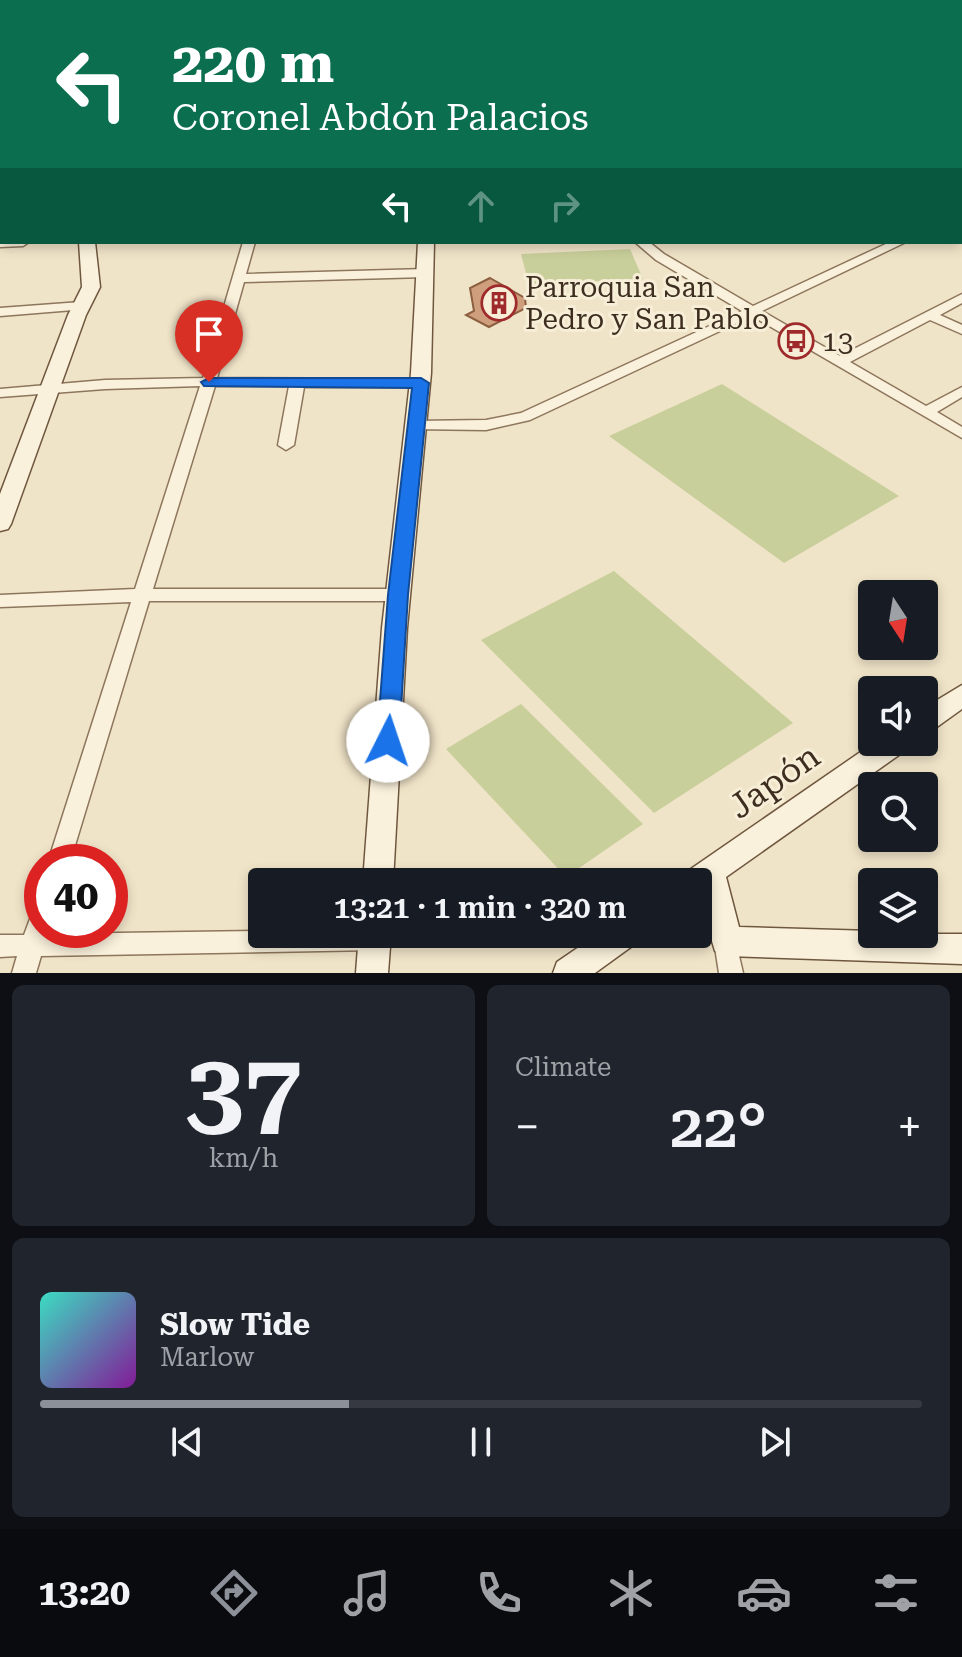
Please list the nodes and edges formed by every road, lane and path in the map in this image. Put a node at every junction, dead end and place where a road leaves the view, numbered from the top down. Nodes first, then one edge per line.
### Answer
1 (87, 244) edge
2 (248, 244) edge
3 (426, 244) edge
4 (644, 244) edge
5 (896, 244) edge
6 (426, 273) junction
7 (237, 278) junction
8 (962, 298) edge
9 (81, 306) junction
10 (752, 311) junction
11 (0, 312) edge
12 (930, 315) junction
13 (962, 330) edge
14 (840, 362) junction
15 (209, 382) junction
16 (297, 383) junction
17 (421, 383) junction
18 (50, 387) junction
19 (962, 391) edge
20 (0, 393) edge
21 (926, 412) junction
22 (416, 426) junction
23 (962, 433) edge
24 (286, 445) dead end
25 (0, 524) edge
26 (144, 595) junction
27 (398, 595) junction
28 (0, 601) edge
29 (962, 695) edge
30 (938, 712) edge
31 (876, 756) edge
32 (65, 844) edge
33 (379, 868) edge
34 (712, 871) edge
35 (712, 902) edge
36 (248, 939) edge
37 (726, 941) junction
38 (128, 942) edge
39 (24, 945) edge
40 (0, 946) edge
41 (32, 948) edge
42 (374, 948) edge
43 (604, 948) edge
44 (962, 949) edge
45 (24, 973) edge
46 (372, 973) edge
47 (569, 973) edge
48 (731, 973) edge

1 - 9 street
2 - 7 street
3 - 6 street
4 - 10 street
5 - 10 street
6 - 7 street
6 - 17 street
7 - 15 street
8 - 12 street
9 - 11 street
9 - 18 street
10 - 14 street
10 - 22 street
12 - 13 street
12 - 14 street
14 - 21 street
15 - 16 street
15 - 18 street
15 - 26 street
16 - 17 street
16 - 24 street
17 - 22 street
18 - 20 street
18 - 25 street
19 - 21 street
21 - 23 street
22 - 27 street
26 - 27 street
26 - 28 street
26 - 32 street
27 - 33 street
29 - 30 street
31 - 34 street, Japón
35 - 37 street
36 - 38 street
37 - 44 street
37 - 48 street
39 - 40 street
41 - 45 street
42 - 46 street
43 - 47 street

